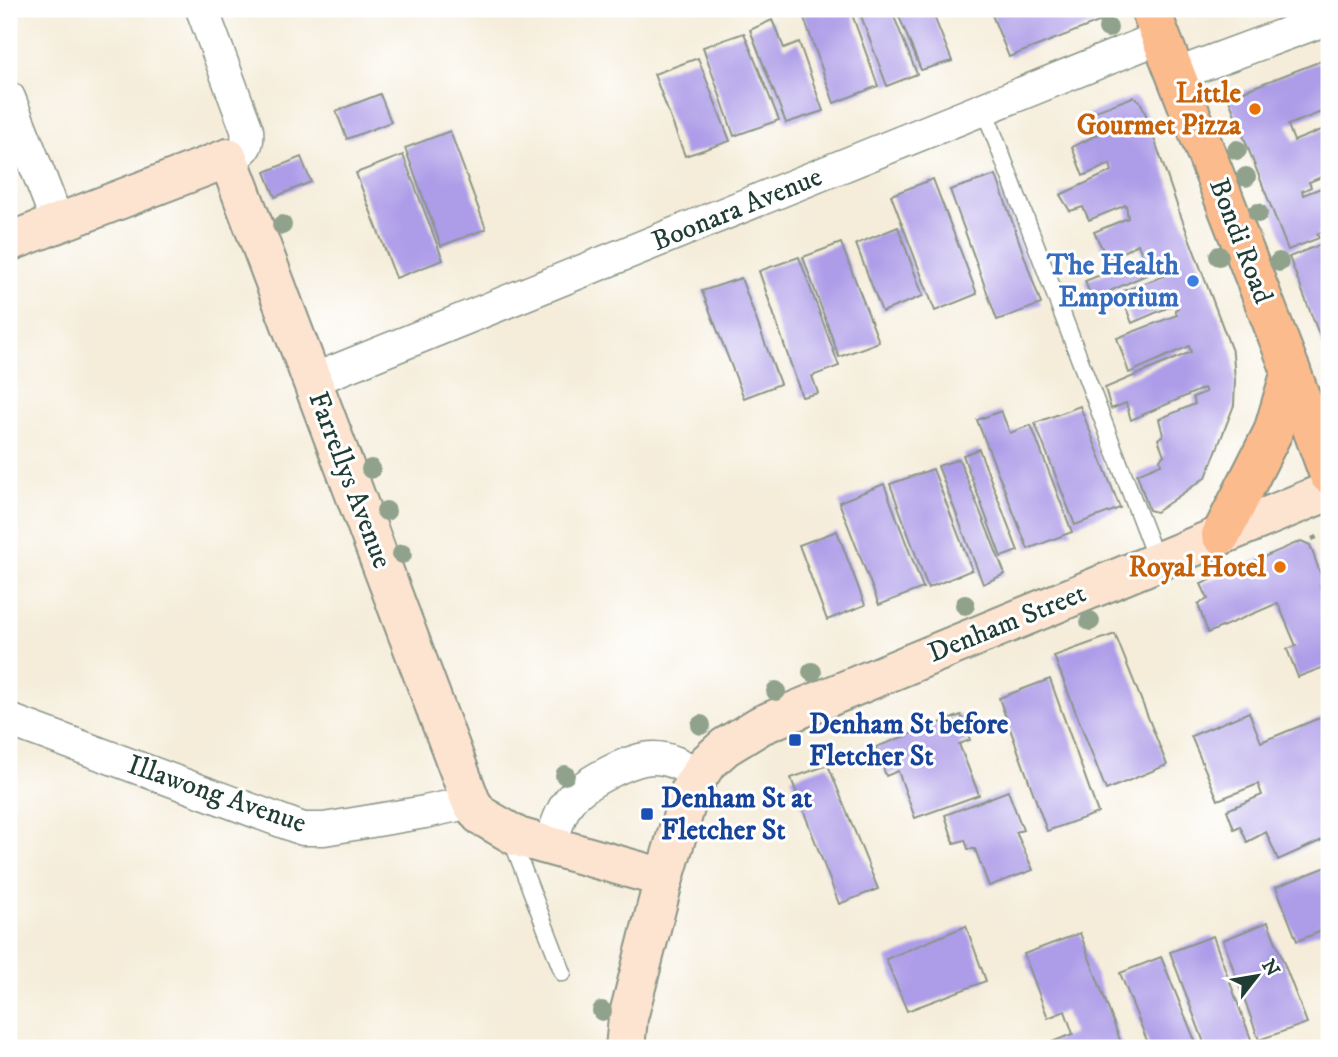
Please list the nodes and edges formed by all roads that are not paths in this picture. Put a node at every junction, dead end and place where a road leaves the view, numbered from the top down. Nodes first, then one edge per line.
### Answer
1 (202, 9) edge
2 (1329, 18) edge
3 (1156, 23) edge
4 (1175, 75) junction
5 (9, 98) edge
6 (984, 109) junction
7 (228, 158) junction
8 (58, 223) junction
9 (9, 242) edge
10 (1291, 371) junction
11 (313, 380) junction
12 (1329, 475) edge
13 (1329, 491) edge
14 (1221, 535) junction
15 (1157, 562) junction
16 (9, 720) edge
17 (699, 775) junction
18 (471, 802) junction
19 (509, 833) junction
20 (550, 846) junction
21 (664, 878) junction
22 (564, 973) dead end
23 (625, 1048) edge

1 - 7 street
2 - 4 street
3 - 4 main road, Bondi Road
3 - 6 street, Boonara Avenue
4 - 10 main road, Bondi Road
5 - 8 street
6 - 11 street, Boonara Avenue
6 - 15 lane
7 - 8 street
7 - 11 street, Farrellys Avenue
8 - 9 street
10 - 12 main road, Bondi Road
10 - 14 main road
11 - 18 street, Farrellys Avenue
13 - 14 street, Denham Street
14 - 15 street, Denham Street
15 - 17 street, Denham Street
16 - 18 street, Illawong Avenue
17 - 20 street
17 - 21 street, Denham Street
18 - 19 street
19 - 20 street
19 - 22 lane
20 - 21 street
21 - 23 street, Denham Street

